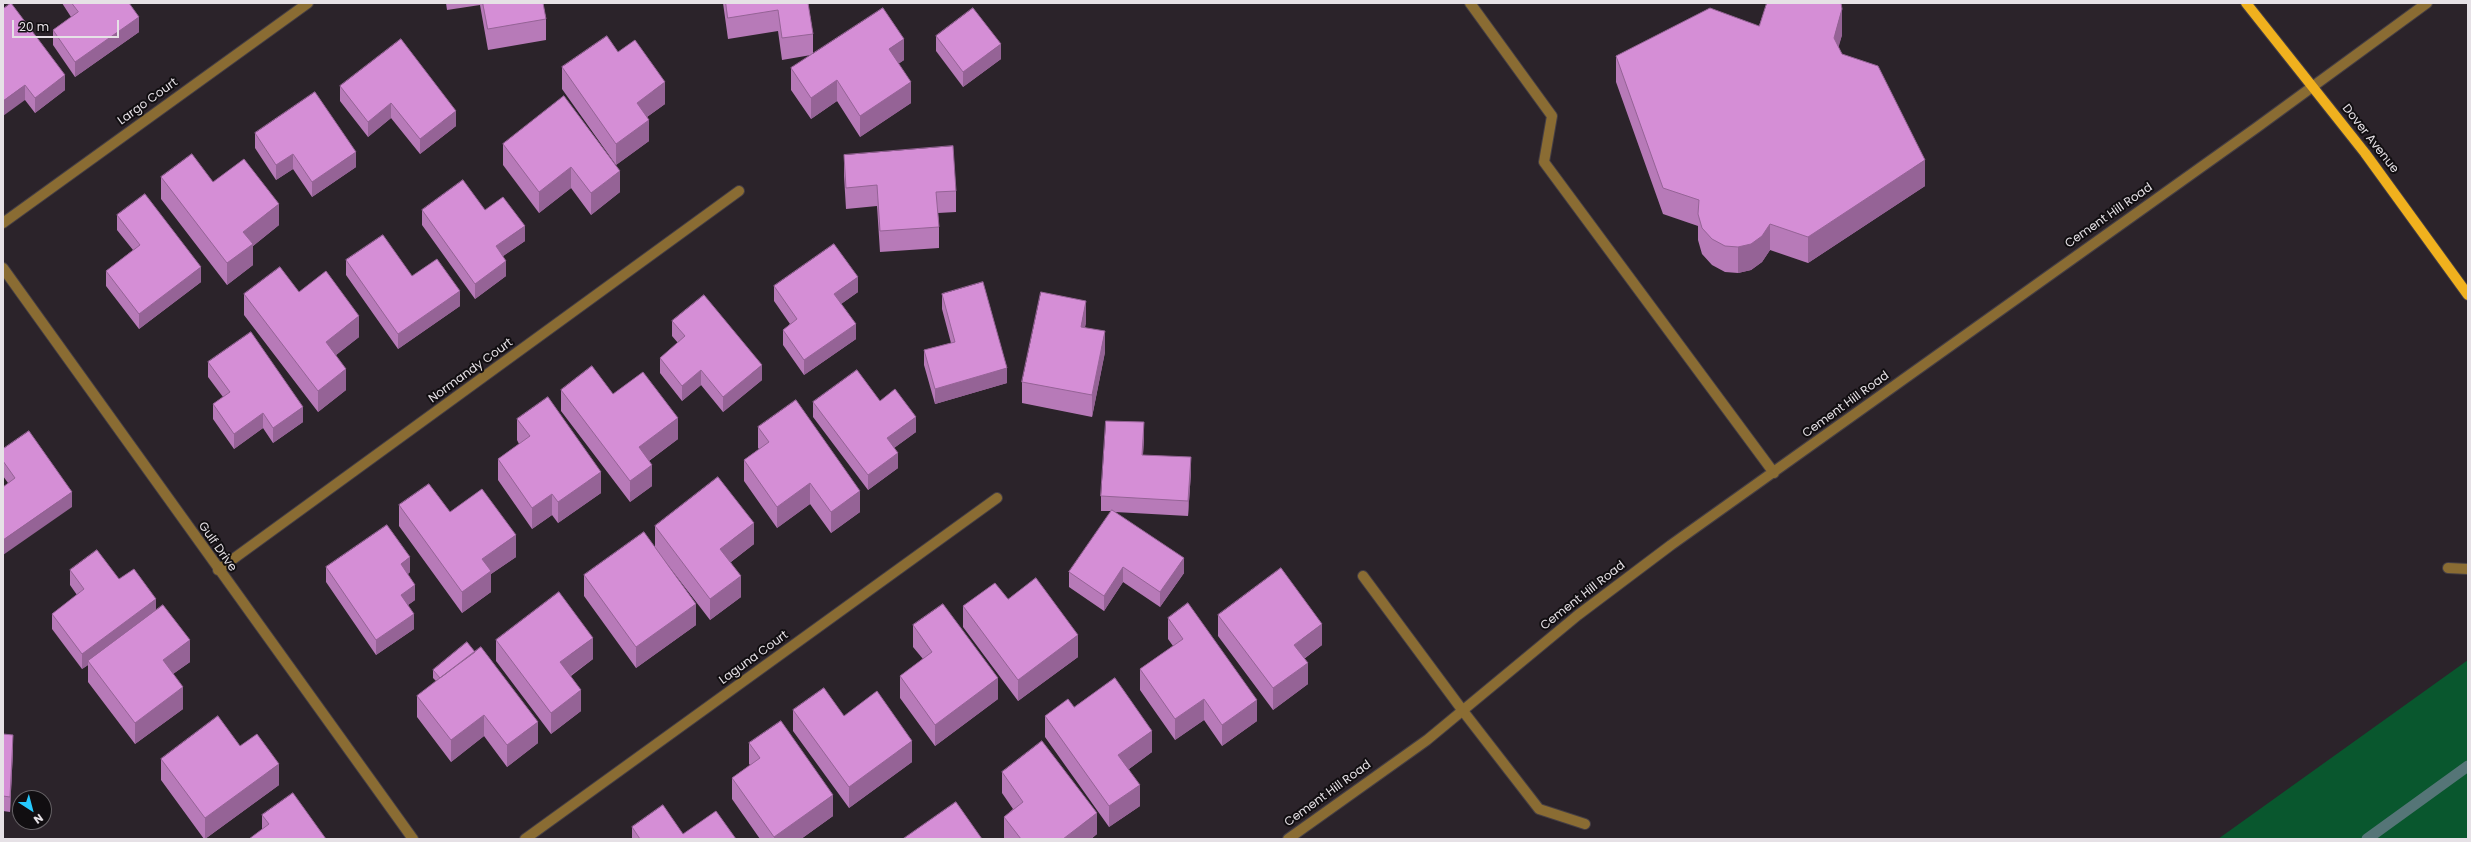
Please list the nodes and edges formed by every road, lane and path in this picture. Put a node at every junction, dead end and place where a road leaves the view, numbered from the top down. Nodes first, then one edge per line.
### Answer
1 (308, 3) edge
2 (1470, 3) edge
3 (2246, 3) edge
4 (2427, 3) edge
5 (2312, 87) junction
6 (739, 191) dead end
7 (3, 223) edge
8 (3, 268) edge
9 (2468, 296) edge
10 (1774, 473) junction
11 (997, 498) dead end
12 (2448, 568) dead end
13 (2468, 569) edge
14 (218, 570) junction
15 (1363, 576) dead end
16 (1463, 711) junction
17 (1586, 824) dead end
18 (413, 839) edge
19 (525, 839) edge
20 (1288, 839) edge

1 - 7 street, Largo Court
2 - 10 street
3 - 5 main road, Dover Avenue
4 - 5 street, Cement Hill Road
5 - 9 main road, Dover Avenue
5 - 10 street, Cement Hill Road
6 - 14 street, Normandy Court
8 - 14 street, Gulf Drive
10 - 16 street, Cement Hill Road
11 - 19 street, Laguna Court
12 - 13 street
14 - 18 street, Gulf Drive
15 - 16 street
16 - 17 street
16 - 20 street, Cement Hill Road

